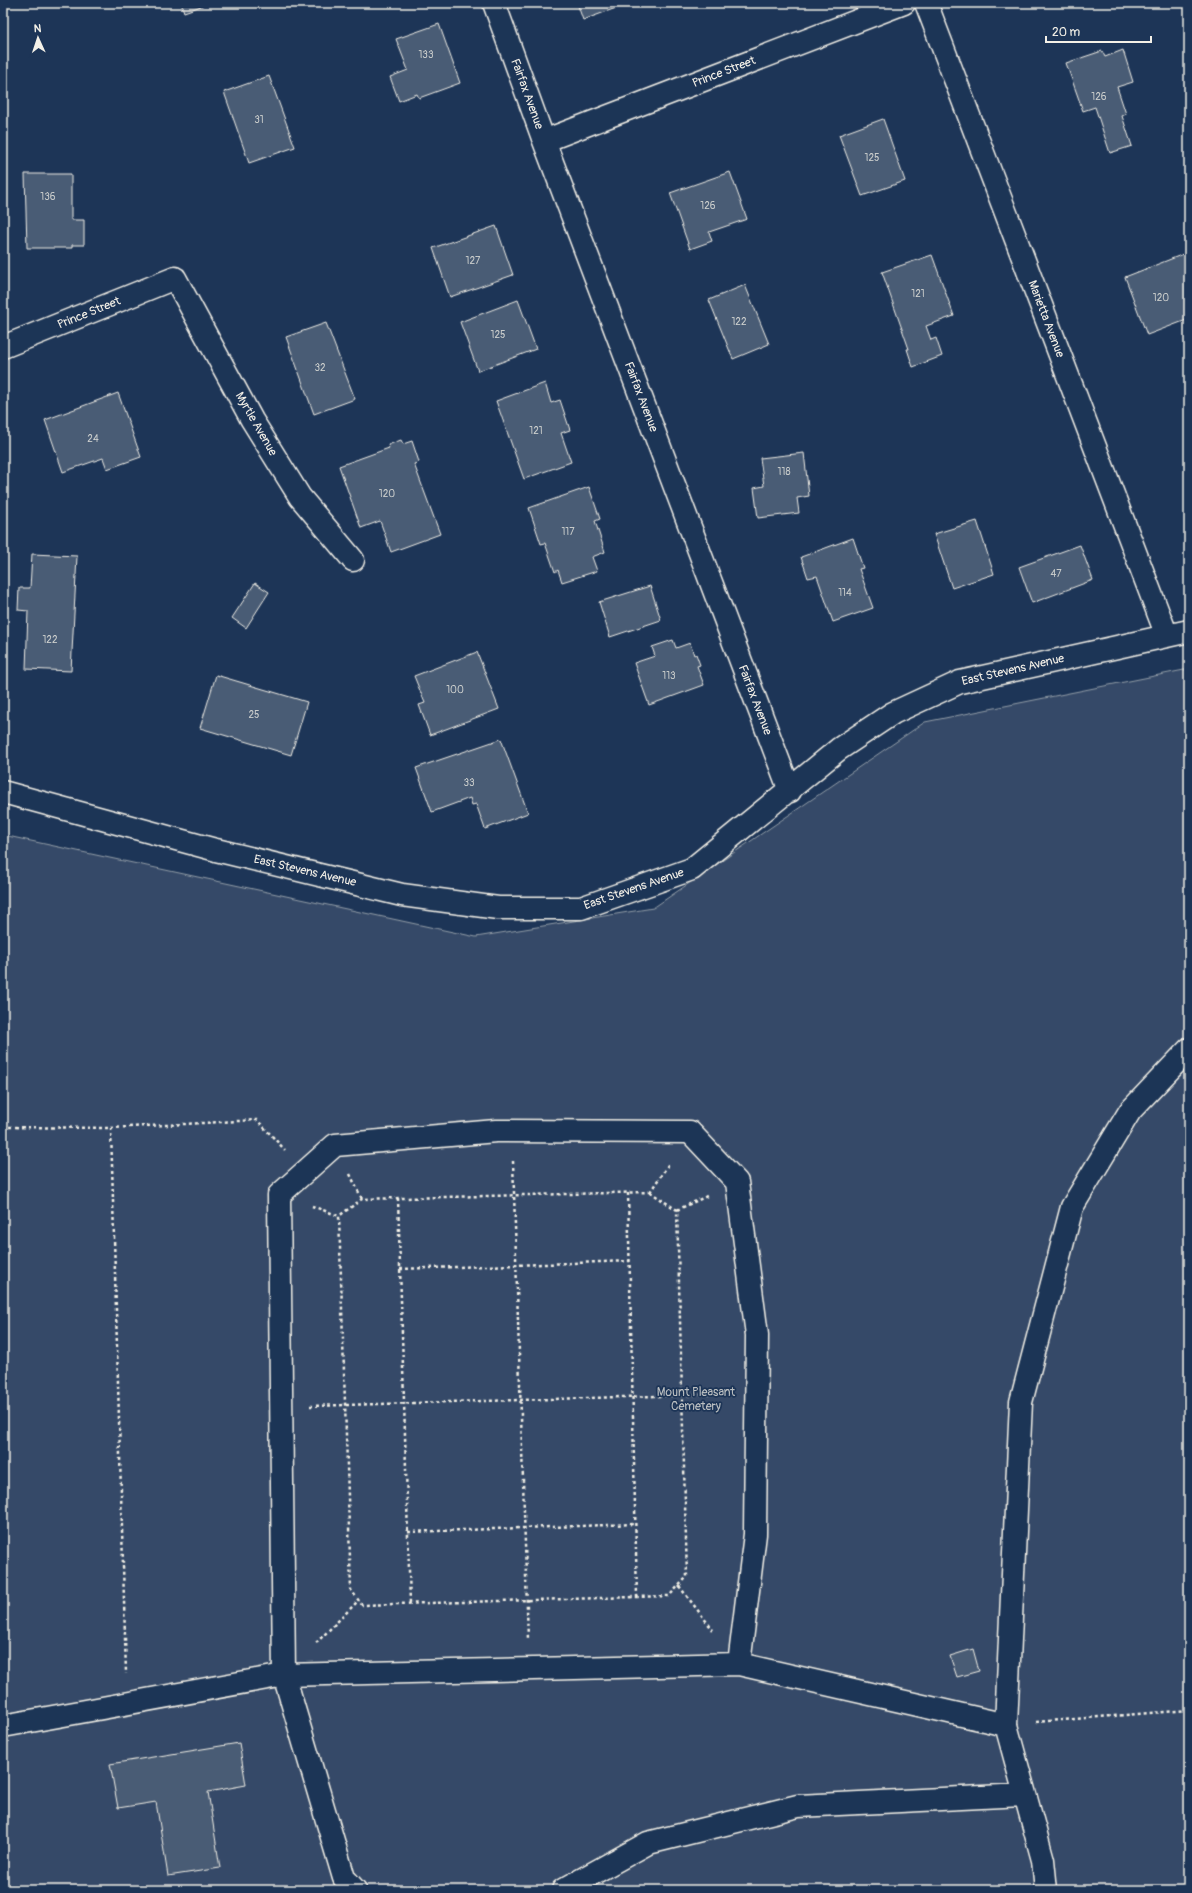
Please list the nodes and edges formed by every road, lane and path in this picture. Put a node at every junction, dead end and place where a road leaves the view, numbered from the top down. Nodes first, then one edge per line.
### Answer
1 (494, 3) edge
2 (904, 3) edge
3 (926, 3) edge
4 (544, 141) junction
5 (176, 278) joint
6 (3, 347) edge
7 (354, 560) dead end
8 (1189, 631) edge
9 (1167, 636) junction
10 (790, 791) junction
11 (3, 792) edge
12 (1189, 1049) edge
13 (3, 1127) edge
14 (111, 1128) junction
15 (512, 1131) junction
16 (306, 1171) junction
17 (628, 1193) junction
18 (514, 1196) junction
19 (398, 1198) junction
20 (630, 1261) junction
21 (516, 1265) junction
22 (400, 1269) junction
23 (756, 1394) junction
24 (683, 1396) junction
25 (633, 1397) junction
26 (521, 1400) junction
27 (404, 1403) junction
28 (346, 1404) junction
29 (281, 1407) junction
30 (636, 1524) junction
31 (524, 1528) junction
32 (408, 1532) junction
33 (679, 1586) junction
34 (637, 1598) junction
35 (359, 1600) junction
36 (527, 1600) junction
37 (410, 1604) junction
38 (739, 1664) junction
39 (528, 1668) junction
40 (284, 1675) junction
41 (127, 1703) junction
42 (1189, 1710) edge
43 (1006, 1724) junction
44 (3, 1726) edge
45 (1025, 1795) junction
46 (355, 1890) edge
47 (563, 1890) edge
48 (1046, 1890) edge

1 - 4 street, Fairfax Avenue
2 - 4 street, Prince Street
3 - 9 street, Marietta Avenue
4 - 10 street, Fairfax Avenue
5 - 6 street, Prince Street
5 - 7 street, Myrtle Avenue
8 - 9 street, East Stevens Avenue
9 - 10 street, East Stevens Avenue
10 - 11 street, East Stevens Avenue
12 - 43 street
13 - 14 path
14 - 16 path
14 - 41 path
15 - 16 street
15 - 18 path
15 - 23 street
16 - 29 street
17 - 18 path
17 - 20 path
17 - 24 path
18 - 19 path
18 - 21 path
19 - 22 path
19 - 28 path
20 - 21 path
20 - 25 path
21 - 22 path
21 - 26 path
22 - 27 path
23 - 24 path
23 - 38 street
24 - 25 path
24 - 33 path
25 - 26 path
25 - 30 path
26 - 27 path
26 - 31 path
27 - 28 path
27 - 32 path
28 - 29 path
28 - 35 path
29 - 40 street
30 - 31 path
30 - 34 path
31 - 32 path
31 - 36 path
32 - 37 path
33 - 34 path
33 - 38 path
34 - 36 path
35 - 37 path
35 - 40 path
36 - 37 path
36 - 39 path
38 - 39 street
38 - 43 street
39 - 40 street
40 - 41 street
40 - 46 street
41 - 44 street
42 - 43 path
43 - 45 street
45 - 47 street
45 - 48 street

